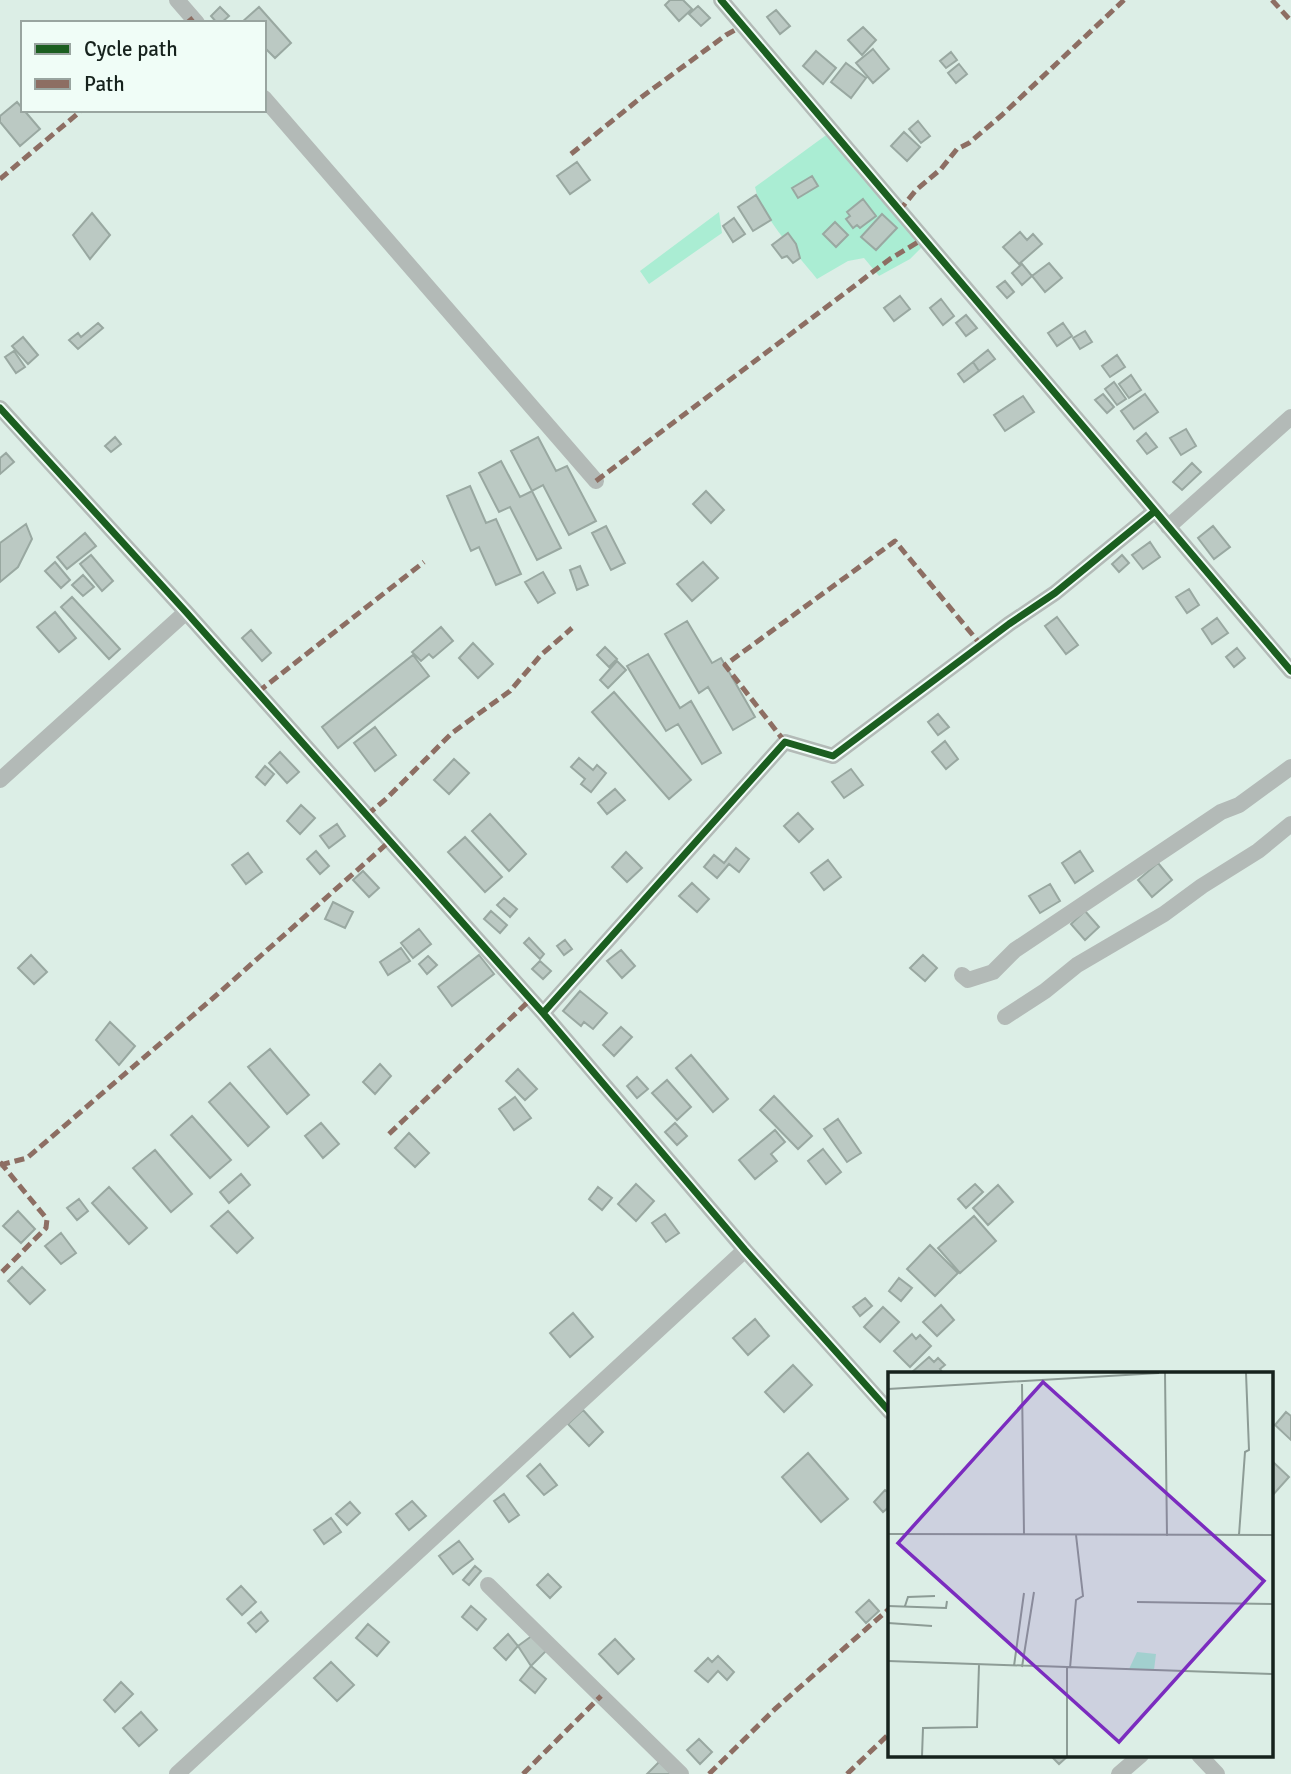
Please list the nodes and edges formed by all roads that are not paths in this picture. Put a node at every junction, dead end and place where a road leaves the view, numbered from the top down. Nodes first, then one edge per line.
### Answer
1 (177, 0) edge
2 (721, 0) edge
3 (195, 21) edge
4 (266, 100) edge
5 (0, 408) edge
6 (1291, 417) edge
7 (596, 481) dead end
8 (1155, 511) junction
9 (1168, 527) junction
10 (186, 612) junction
11 (1291, 671) edge
12 (1291, 767) edge
13 (0, 780) edge
14 (1291, 824) edge
15 (962, 975) dead end
16 (544, 1013) junction
17 (1004, 1017) dead end
18 (745, 1250) junction
19 (888, 1410) edge
20 (488, 1585) dead end
21 (1140, 1756) edge
22 (1200, 1756) edge
23 (177, 1774) edge
24 (681, 1774) edge
25 (1119, 1774) edge
26 (1217, 1774) edge

1 - 3 street
2 - 8 street
4 - 7 street
5 - 10 street
6 - 9 street
8 - 9 street
8 - 16 street
9 - 11 street
10 - 13 street
10 - 16 street
12 - 15 street
14 - 17 street
16 - 18 street
18 - 19 street
18 - 23 street
20 - 24 street
21 - 25 street
22 - 26 street

